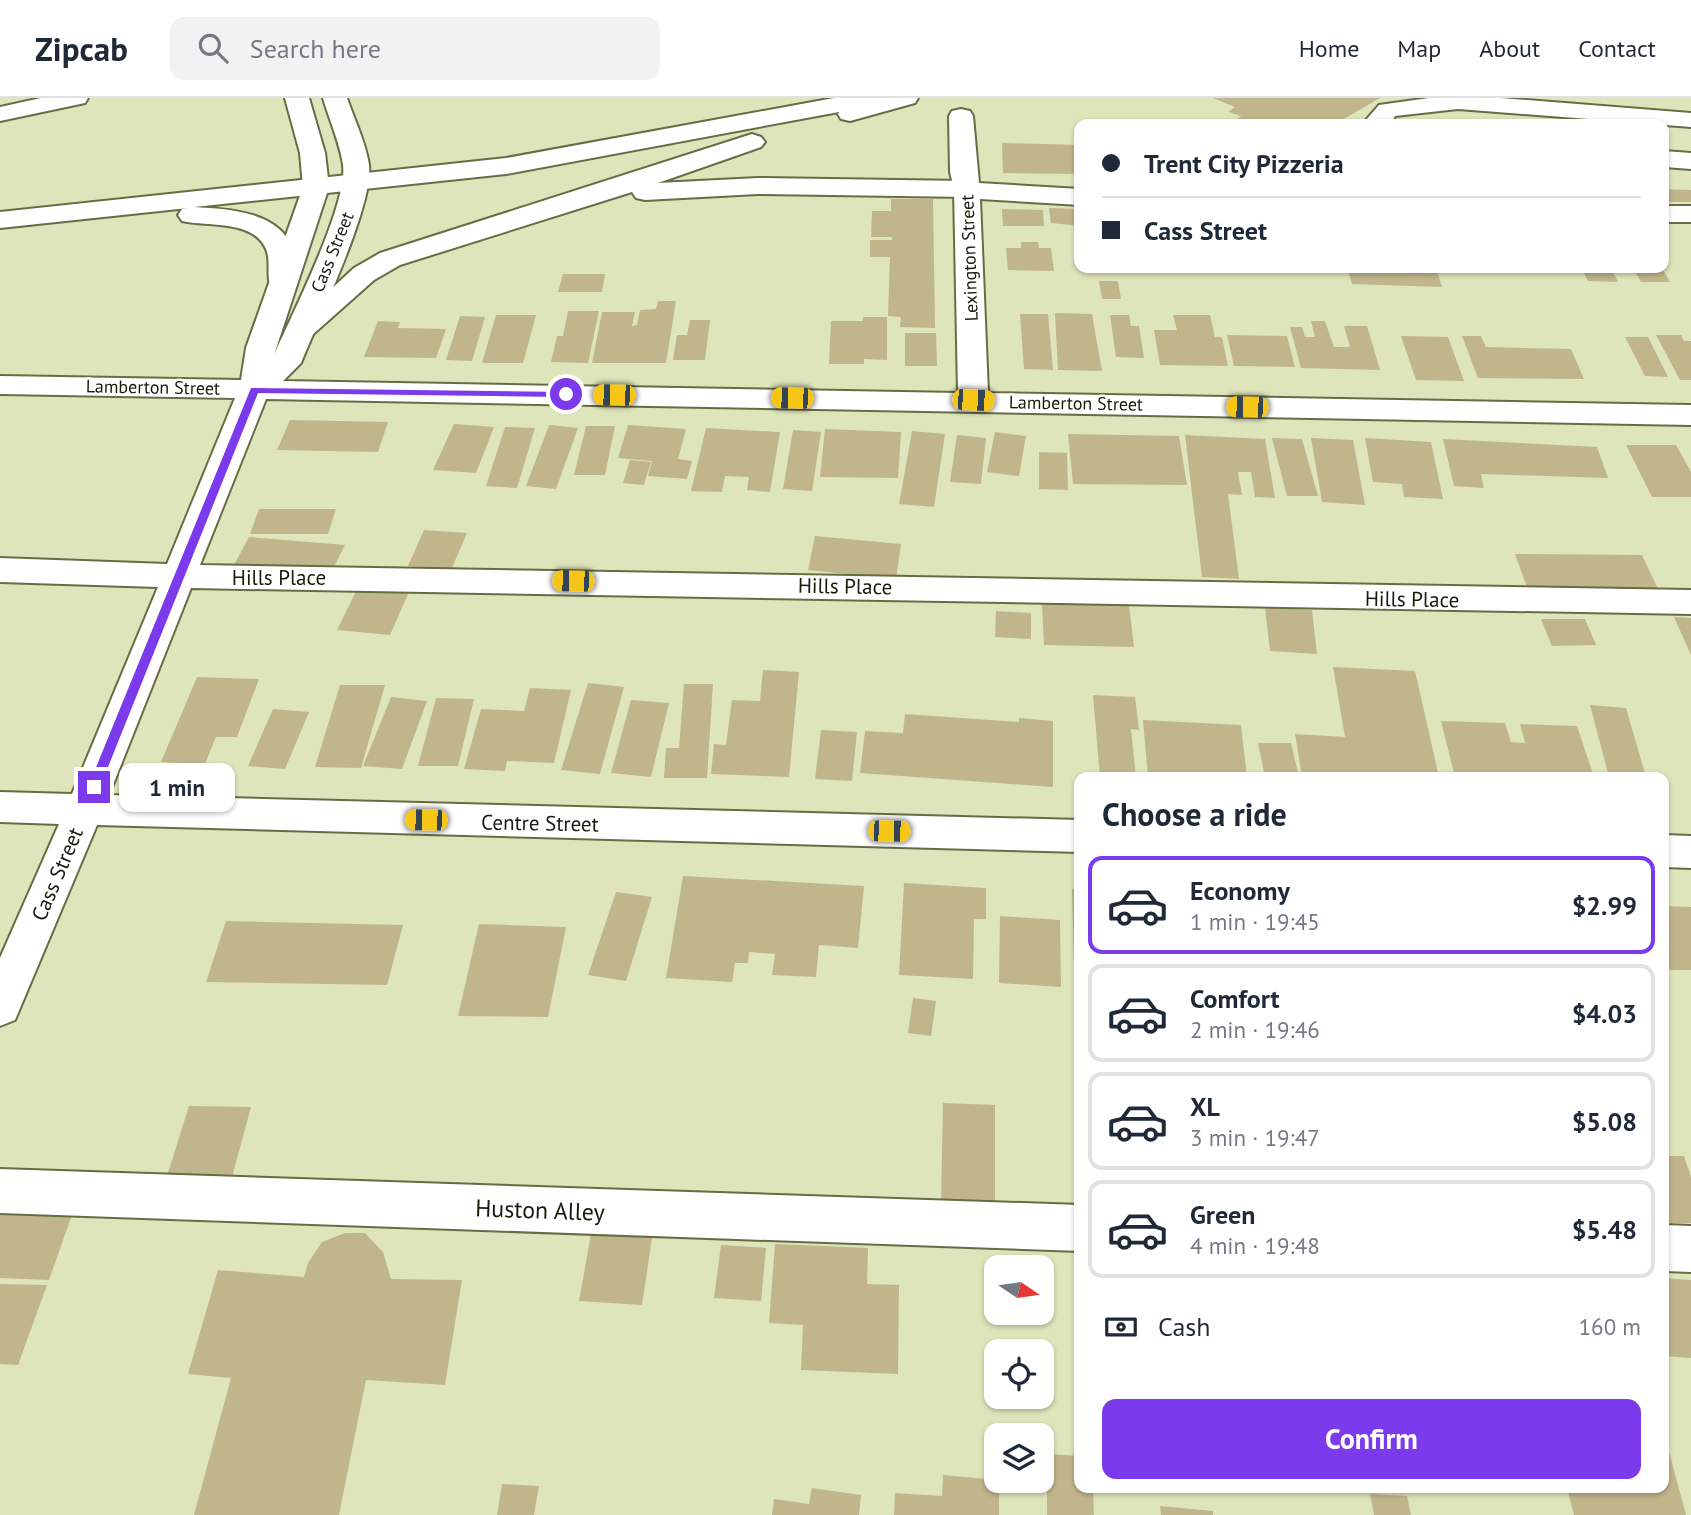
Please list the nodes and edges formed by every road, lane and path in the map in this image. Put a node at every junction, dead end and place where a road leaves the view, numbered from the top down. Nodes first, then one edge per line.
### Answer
1 (76, 98) edge
2 (297, 98) edge
3 (335, 98) edge
4 (872, 98) edge
5 (906, 98) edge
6 (0, 114) edge
7 (961, 116) dead end
8 (1379, 119) edge
9 (1691, 120) edge
10 (1669, 159) edge
11 (1691, 161) edge
12 (356, 181) junction
13 (316, 187) junction
14 (967, 189) junction
15 (1074, 197) edge
16 (557, 206) junction
17 (84, 212) junction
18 (1669, 214) edge
19 (1691, 214) edge
20 (0, 220) edge
21 (283, 284) junction
22 (301, 330) junction
23 (0, 385) edge
24 (254, 390) junction
25 (973, 400) junction
26 (1691, 415) edge
27 (0, 570) edge
28 (179, 576) junction
29 (1691, 602) edge
30 (0, 807) edge
31 (85, 809) junction
32 (1074, 835) edge
33 (1669, 851) edge
34 (1691, 852) edge
35 (0, 1007) edge
36 (0, 1191) edge
37 (1074, 1228) edge
38 (1669, 1248) edge
39 (1691, 1249) edge

1 - 6 main road
2 - 13 main road, Cass Street
3 - 12 main road, Cass Street
4 - 12 main road
5 - 16 main road
7 - 14 main road, Lexington Street
8 - 9 main road
10 - 11 main road
12 - 13 main road
12 - 22 main road, Cass Street
13 - 17 main road
13 - 21 main road, Cass Street
14 - 15 main road
14 - 16 main road
14 - 25 main road, Lexington Street
16 - 22 main road
17 - 20 main road
17 - 21 main road
18 - 19 main road
21 - 24 main road, Cass Street
22 - 24 main road, Cass Street
23 - 24 main road, Lamberton Street
24 - 25 main road, Lamberton Street
24 - 28 main road, Cass Street
25 - 26 main road, Lamberton Street
27 - 28 main road, Hills Place
28 - 29 main road, Hills Place
28 - 31 main road, Cass Street
30 - 31 main road, Centre Street
31 - 32 main road, Centre Street
31 - 35 main road, Cass Street
33 - 34 main road
36 - 37 main road, Huston Alley
38 - 39 main road

